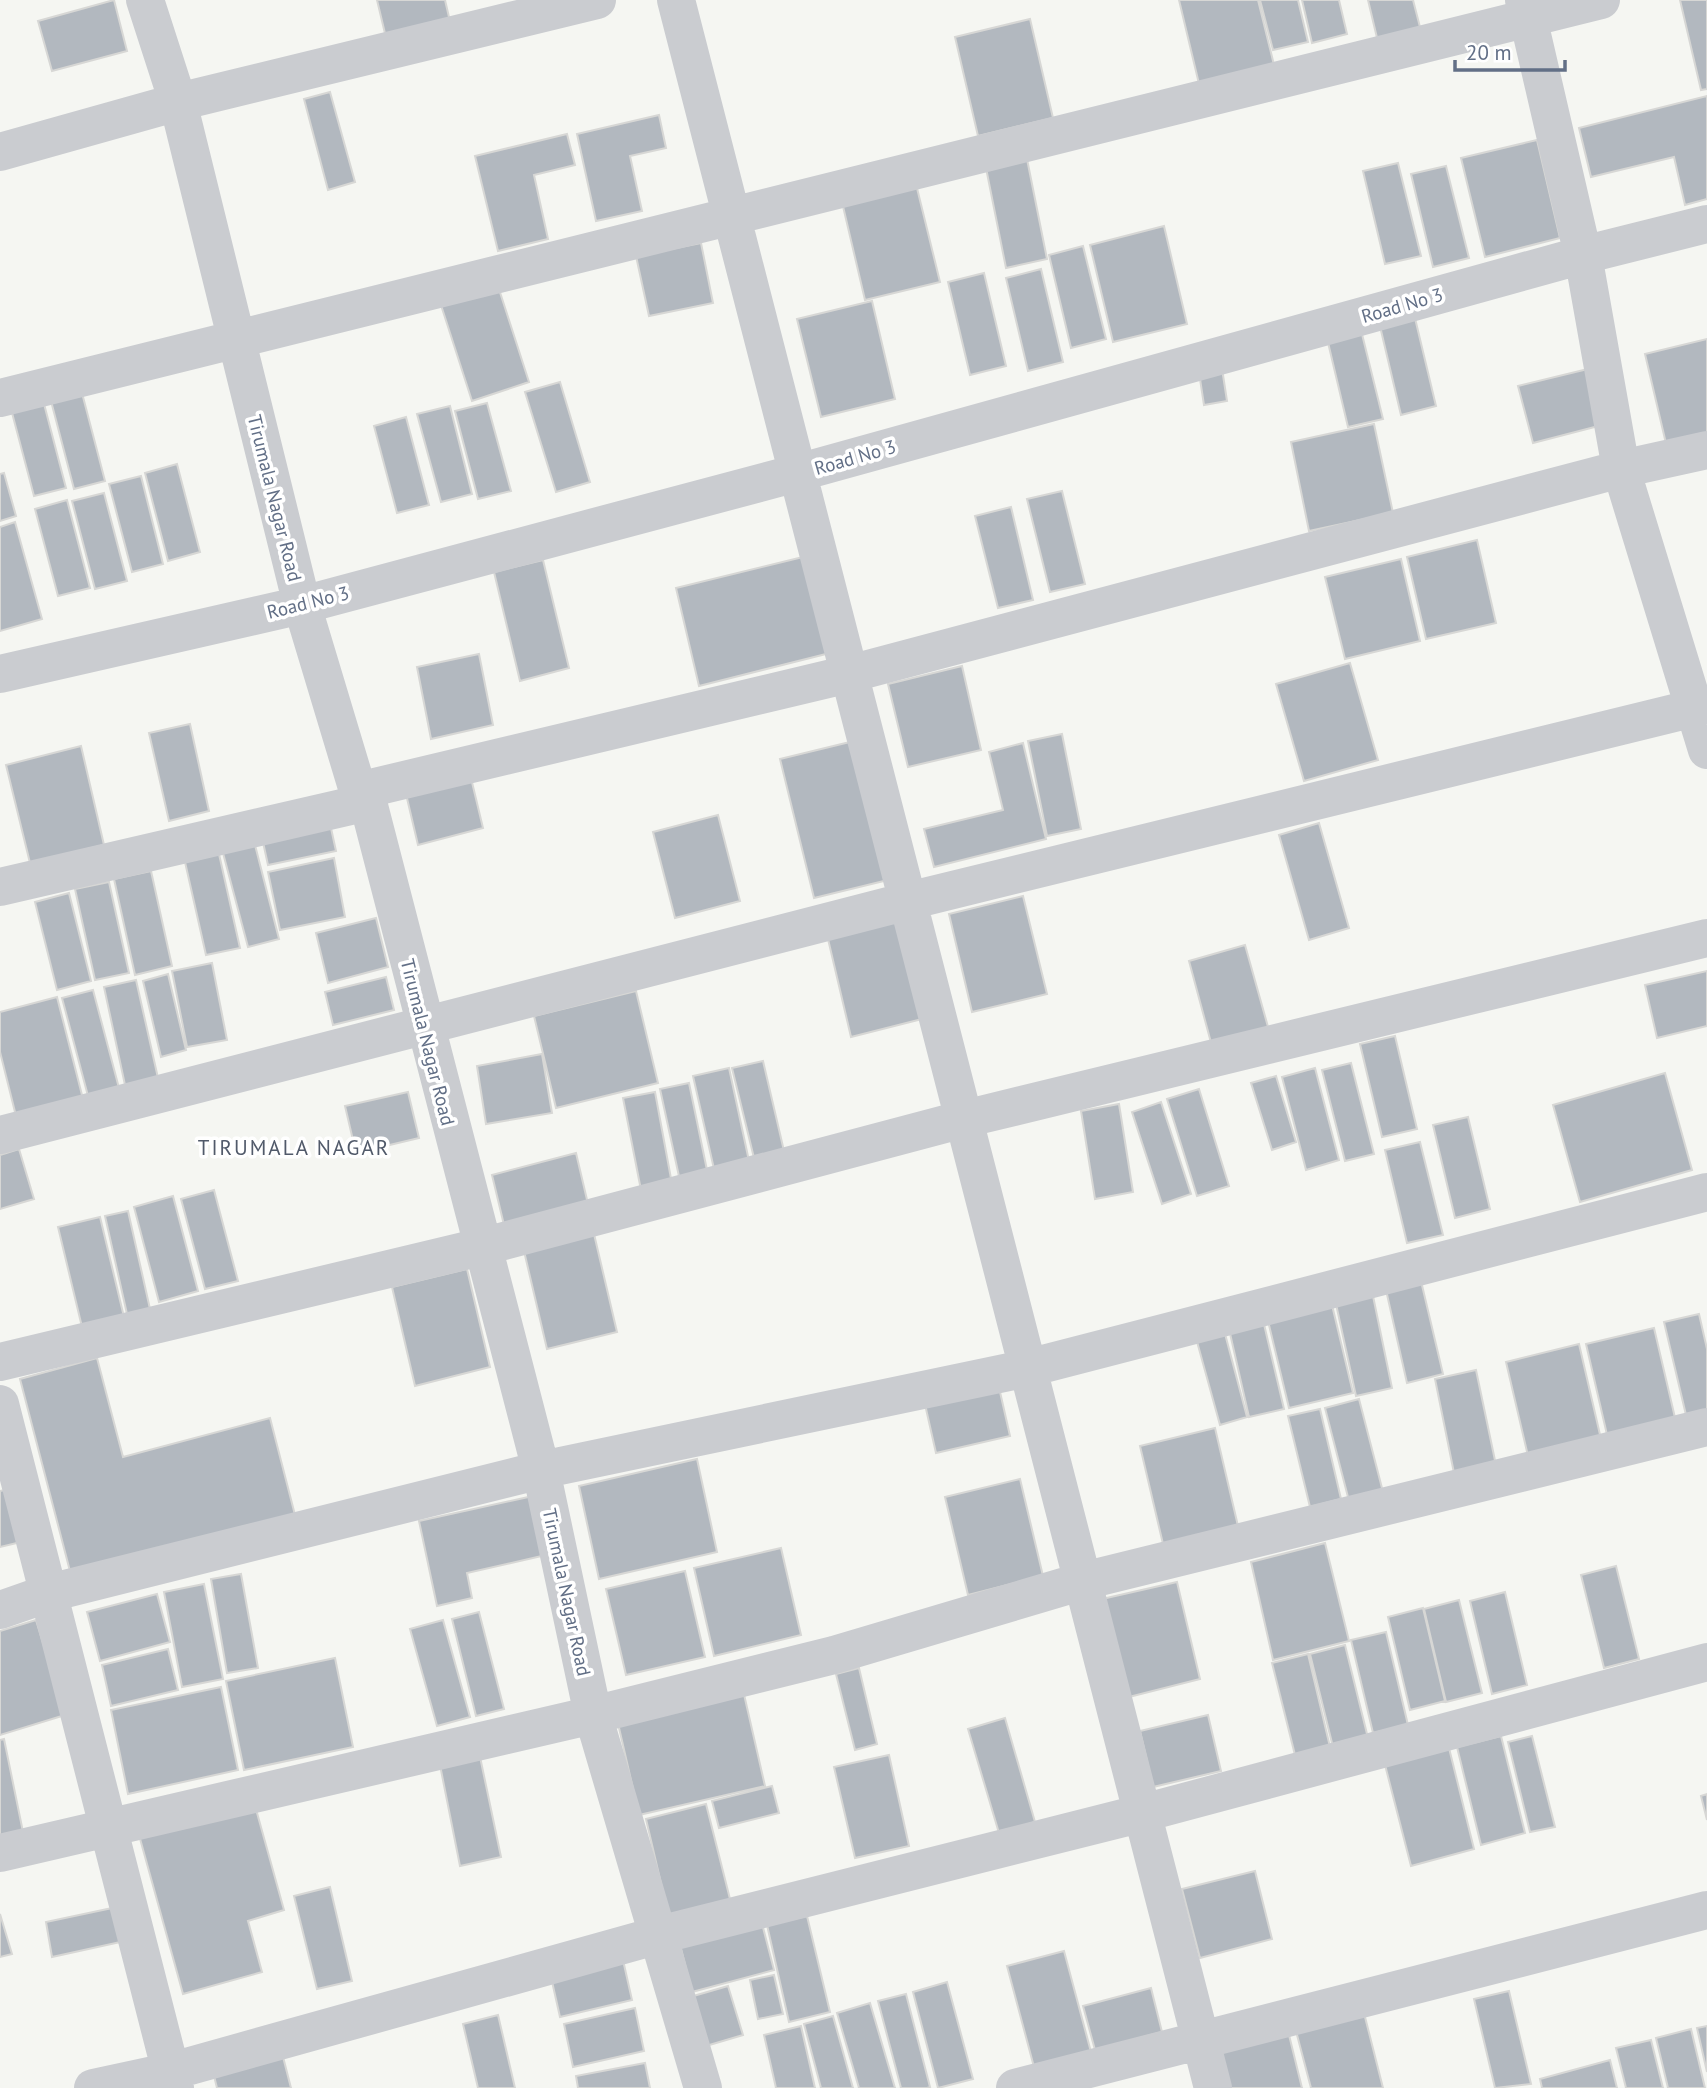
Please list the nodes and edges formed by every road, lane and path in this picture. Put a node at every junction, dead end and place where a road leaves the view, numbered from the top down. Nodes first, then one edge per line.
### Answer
1 (145, 0) edge
2 (597, 0) edge
3 (676, 0) edge
4 (1601, 0) edge
5 (1526, 10) edge
6 (178, 102) junction
7 (0, 152) edge
8 (732, 218) junction
9 (1707, 225) edge
10 (1583, 255) junction
11 (235, 338) junction
12 (0, 398) edge
13 (1707, 450) edge
14 (1621, 469) junction
15 (797, 473) junction
16 (302, 605) junction
17 (0, 674) edge
18 (849, 674) junction
19 (1702, 706) edge
20 (1707, 750) edge
21 (363, 797) junction
22 (0, 887) edge
23 (908, 901) junction
24 (1707, 937) edge
25 (424, 1026) junction
26 (964, 1119) junction
27 (0, 1135) edge
28 (1707, 1192) edge
29 (481, 1247) junction
30 (0, 1362) edge
31 (1028, 1368) junction
32 (0, 1404) edge
33 (1707, 1427) edge
34 (541, 1470) junction
35 (1083, 1581) junction
36 (48, 1593) junction
37 (0, 1610) edge
38 (1707, 1662) edge
39 (593, 1716) junction
40 (1143, 1813) junction
41 (109, 1828) junction
42 (0, 1853) edge
43 (1707, 1910) edge
44 (659, 1935) junction
45 (1200, 2038) junction
46 (173, 2080) edge
47 (93, 2088) edge
48 (703, 2088) edge
49 (1016, 2088) edge
50 (1213, 2088) edge

1 - 6 street, Tirumala Nagar Road
2 - 6 street
3 - 8 street
4 - 5 street
5 - 8 street
5 - 10 street
6 - 7 street
6 - 11 street, Tirumala Nagar Road
8 - 11 street
8 - 15 street
9 - 10 street, Road No 3
10 - 14 street
10 - 15 street, Road No 3
11 - 12 street
11 - 16 street, Tirumala Nagar Road
13 - 14 street
14 - 18 street
14 - 19 street
15 - 16 street, Road No 3
15 - 18 street
16 - 17 street, Road No 3
16 - 21 street, Tirumala Nagar Road
18 - 21 street
18 - 23 street
19 - 20 street
19 - 23 street
21 - 22 street
21 - 25 street, Tirumala Nagar Road
23 - 25 street
23 - 26 street
24 - 26 street
25 - 27 street
25 - 29 street, Tirumala Nagar Road
26 - 29 street
26 - 31 street
28 - 31 street
29 - 30 street
29 - 34 street, Tirumala Nagar Road
31 - 34 street
31 - 35 street
32 - 36 street
33 - 35 street
34 - 36 street
34 - 39 street, Tirumala Nagar Road
35 - 39 street
35 - 40 street
36 - 37 street
36 - 41 street
38 - 40 street
39 - 41 street
39 - 44 street, Tirumala Nagar Road
40 - 44 street
40 - 45 street
41 - 42 street
41 - 46 street
43 - 45 street
44 - 46 street
44 - 48 street, Tirumala Nagar Road
45 - 49 street
45 - 50 street
46 - 47 street

